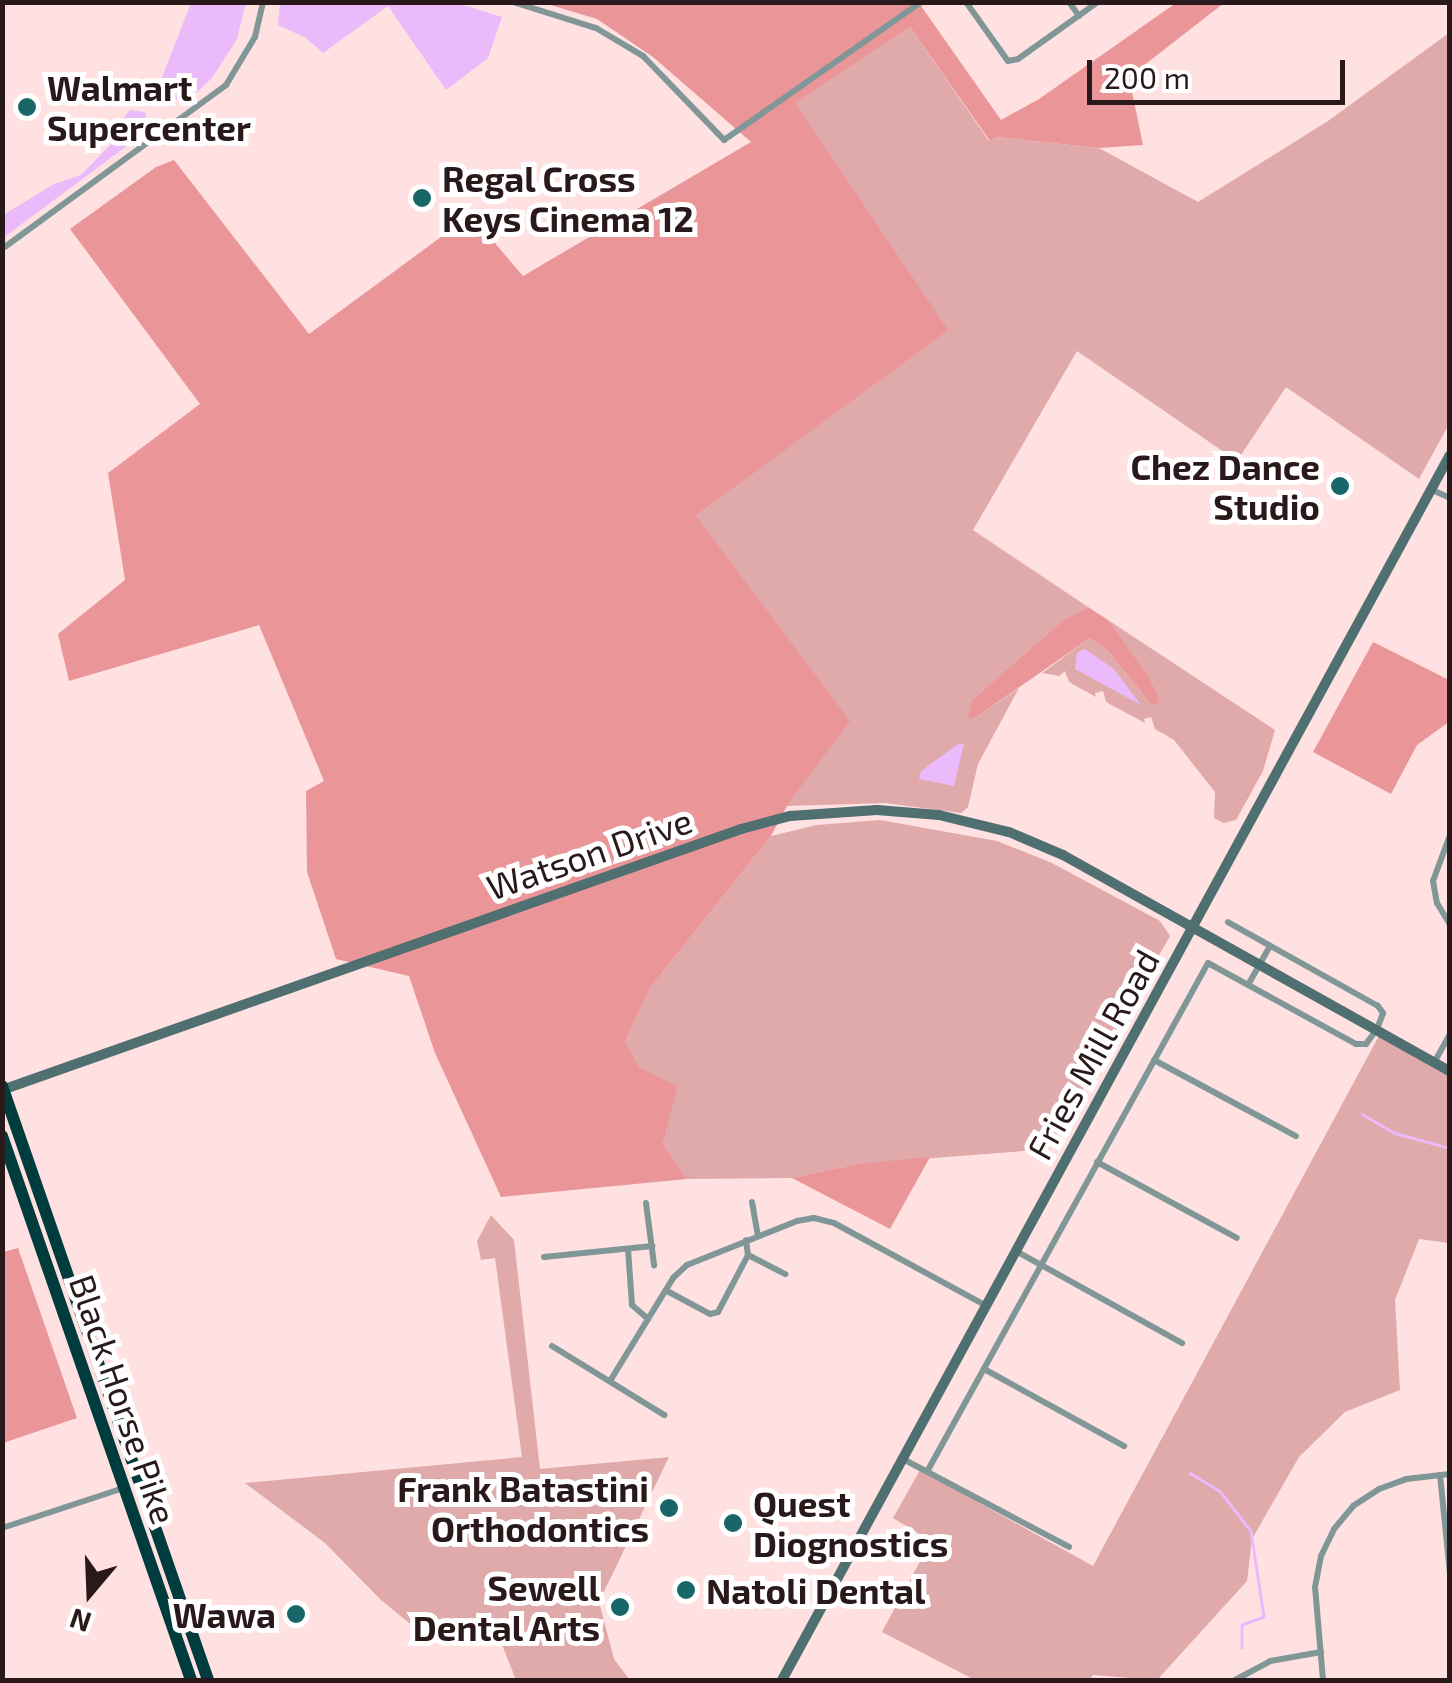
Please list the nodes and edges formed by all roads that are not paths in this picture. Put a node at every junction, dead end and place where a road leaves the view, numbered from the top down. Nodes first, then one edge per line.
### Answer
1 (263, 2) edge
2 (512, 2) edge
3 (921, 2) edge
4 (966, 2) edge
5 (1069, 2) edge
6 (1098, 2) edge
7 (1079, 16) junction
8 (2, 249) edge
9 (1450, 455) edge
10 (1430, 490) junction
11 (1450, 498) edge
12 (1450, 835) edge
13 (1228, 922) dead end
14 (1450, 925) edge
15 (1194, 927) junction
16 (1270, 946) junction
17 (1260, 964) junction
18 (1248, 986) junction
19 (1377, 1030) junction
20 (1450, 1034) edge
21 (1154, 1060) junction
22 (1434, 1062) junction
23 (1450, 1071) edge
24 (3, 1088) edge
25 (2, 1136) edge
26 (1296, 1136) dead end
27 (1097, 1162) junction
28 (752, 1202) dead end
29 (646, 1204) dead end
30 (758, 1235) junction
31 (1238, 1238) dead end
32 (746, 1240) junction
33 (652, 1246) junction
34 (628, 1249) junction
35 (1016, 1251) junction
36 (748, 1254) junction
37 (544, 1257) dead end
38 (654, 1265) dead end
39 (1041, 1265) junction
40 (785, 1274) dead end
41 (667, 1290) junction
42 (986, 1305) junction
43 (648, 1319) junction
44 (1182, 1342) dead end
45 (552, 1346) dead end
46 (984, 1369) junction
47 (610, 1381) junction
48 (108, 1397) junction
49 (93, 1400) junction
50 (664, 1415) dead end
51 (1124, 1446) dead end
52 (902, 1458) junction
53 (928, 1470) junction
54 (1450, 1474) edge
55 (1440, 1475) junction
56 (139, 1482) junction
57 (123, 1488) junction
58 (2, 1528) edge
59 (1069, 1547) dead end
60 (1450, 1574) edge
61 (1321, 1652) junction
62 (191, 1680) edge
63 (208, 1680) edge
64 (782, 1680) edge
65 (1235, 1680) edge
66 (1323, 1680) edge

1 - 8 street
2 - 3 street
4 - 7 street
5 - 7 street
6 - 7 street
9 - 10 street, Fries Mill Road
10 - 11 street
10 - 15 street, Fries Mill Road
12 - 14 street
13 - 16 street
15 - 17 street, Watson Drive
15 - 24 street, Watson Drive
15 - 35 street, Fries Mill Road
16 - 17 street
16 - 19 street
17 - 18 street
17 - 19 street, Watson Drive
18 - 19 street
18 - 21 street
19 - 22 street, Watson Drive
20 - 22 street
21 - 26 street
21 - 27 street
22 - 23 street, Watson Drive
24 - 48 highway, Black Horse Pike
25 - 49 highway, Black Horse Pike
27 - 31 street
27 - 39 street
28 - 30 street
29 - 33 street
30 - 32 street
30 - 42 street
32 - 36 street
32 - 41 street
33 - 34 street
33 - 38 street
34 - 37 street
34 - 43 street
35 - 39 street
35 - 42 street, Fries Mill Road
36 - 40 street
36 - 41 street
39 - 44 street
39 - 46 street
41 - 43 street
42 - 52 street, Fries Mill Road
43 - 47 street
45 - 47 street
46 - 51 street
46 - 53 street
47 - 50 street
48 - 49 street
48 - 56 highway, Black Horse Pike
49 - 57 highway, Black Horse Pike
52 - 53 street
52 - 64 street, Fries Mill Road
53 - 59 street
54 - 55 street
55 - 60 street
55 - 61 street
56 - 57 street
56 - 63 highway, Black Horse Pike
57 - 58 street
57 - 62 highway, Black Horse Pike
61 - 65 street
61 - 66 street

